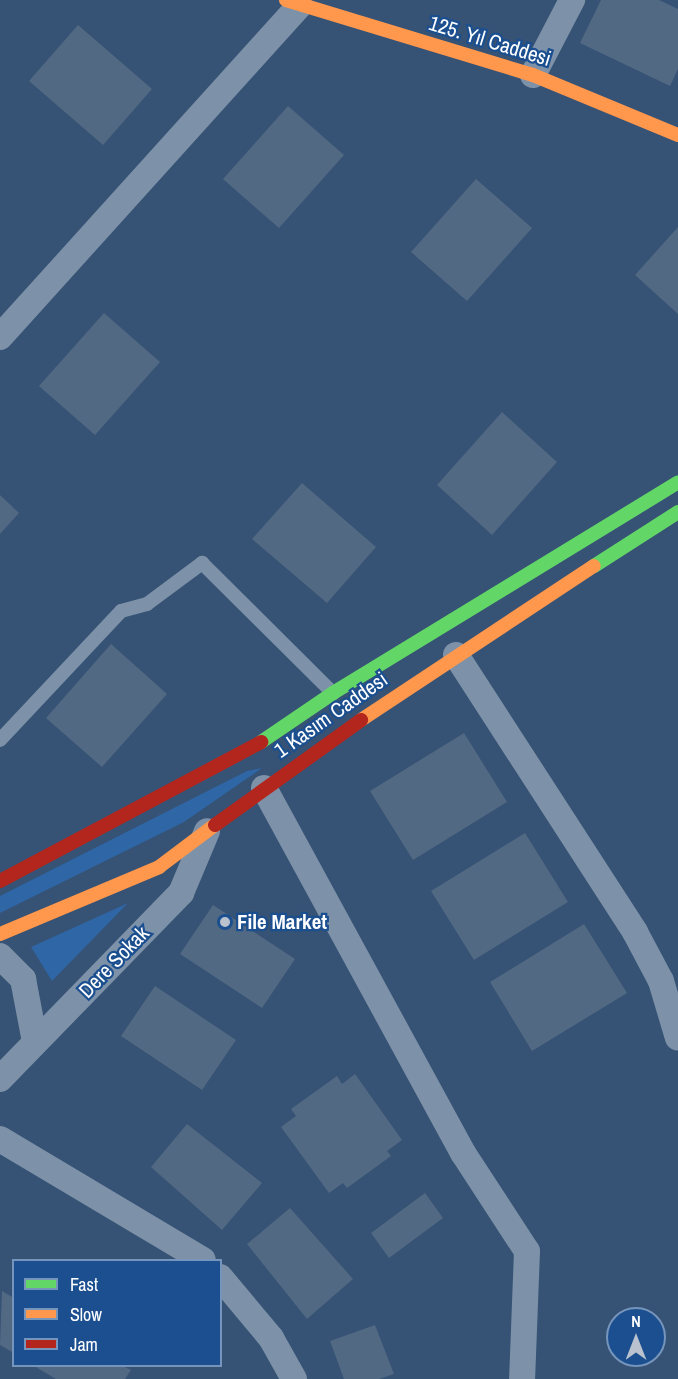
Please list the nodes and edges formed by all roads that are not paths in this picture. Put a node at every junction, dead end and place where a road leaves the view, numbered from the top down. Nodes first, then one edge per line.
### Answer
1 (572, 0) edge
2 (293, 2) edge
3 (533, 75) junction
4 (678, 135) edge
5 (0, 337) edge
6 (678, 482) edge
7 (678, 513) edge
8 (456, 655) junction
9 (333, 693) junction
10 (271, 736) junction
11 (0, 740) edge
12 (285, 761) junction
13 (264, 788) junction
14 (207, 831) junction
15 (0, 881) edge
16 (0, 934) edge
17 (0, 956) edge
18 (678, 1038) edge
19 (35, 1042) junction
20 (0, 1078) edge
21 (0, 1139) edge
22 (201, 1259) edge
23 (222, 1278) edge
24 (294, 1379) edge
25 (522, 1379) edge

1 - 3 street
2 - 3 main road, 125. Yıl Caddesi
2 - 5 street
3 - 4 main road, 125. Yıl Caddesi
6 - 9 main road, 1 Kasım Caddesi
7 - 8 main road, 1 Kasım Caddesi
8 - 12 main road, 1 Kasım Caddesi
8 - 18 street
9 - 10 main road, 1 Kasım Caddesi
9 - 11 lane
10 - 12 main road
10 - 15 main road, 1 Kasım Caddesi
12 - 13 main road, 1 Kasım Caddesi
13 - 14 main road, 1 Kasım Caddesi
13 - 25 street
14 - 16 main road, 1 Kasım Caddesi
14 - 19 street, Dere Sokak
17 - 19 street
19 - 20 street, Dere Sokak
21 - 22 street
23 - 24 street

